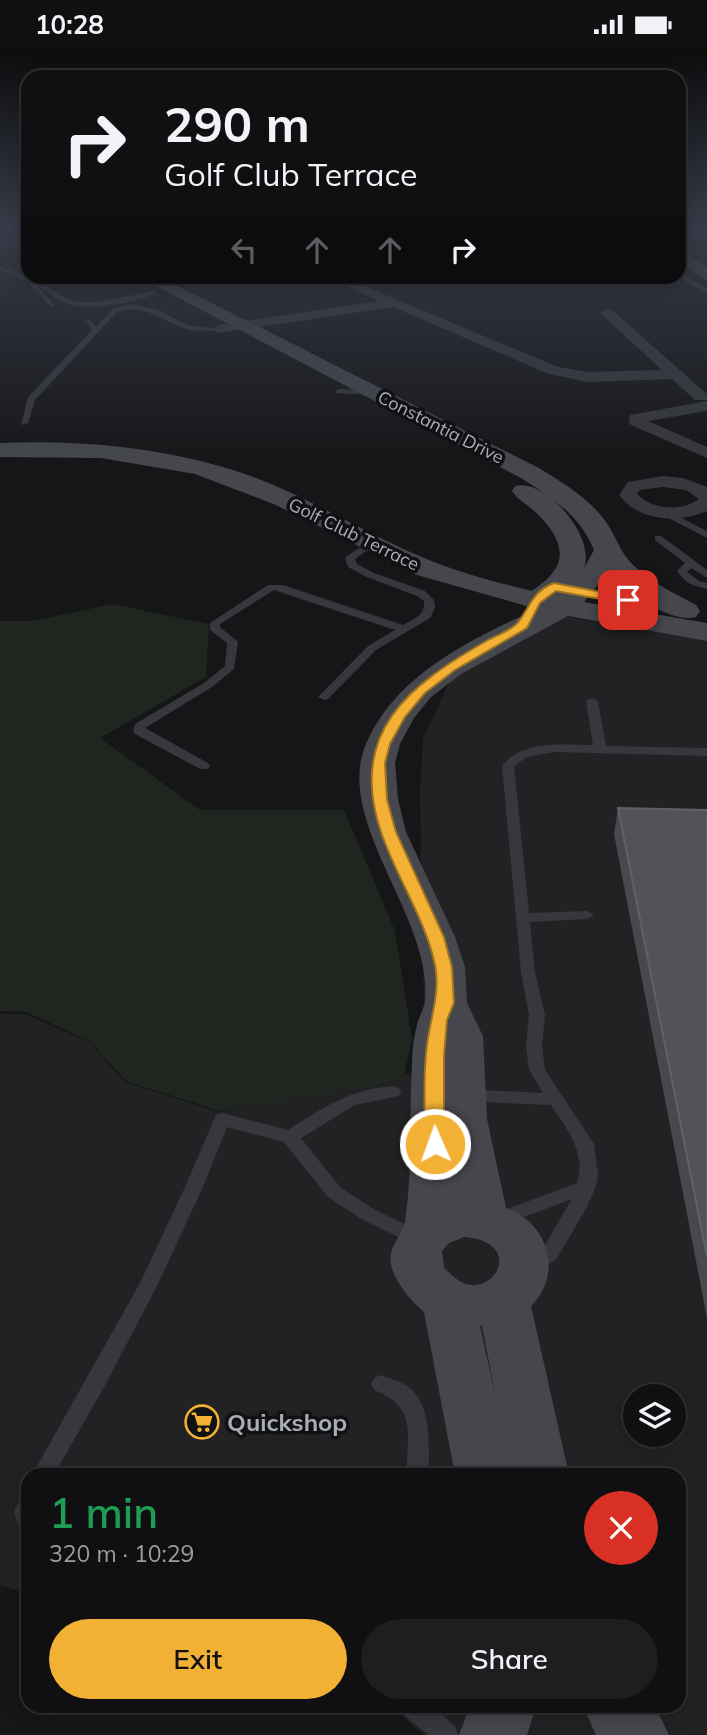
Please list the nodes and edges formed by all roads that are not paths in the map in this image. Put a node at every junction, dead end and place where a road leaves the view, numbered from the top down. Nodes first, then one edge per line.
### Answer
1 (181, 305) edge
2 (197, 305) edge
3 (382, 305) edge
4 (398, 305) edge
5 (607, 313) dead end
6 (88, 321) dead end
7 (242, 324) junction
8 (218, 329) junction
9 (96, 330) junction
10 (675, 374) junction
11 (346, 386) junction
12 (704, 402) edge
13 (24, 423) dead end
14 (0, 442) edge
15 (0, 450) edge
16 (707, 455) edge
17 (687, 463) dead end
18 (701, 505) edge
19 (378, 535) junction
20 (706, 536) edge
21 (658, 538) dead end
22 (607, 550) junction
23 (690, 563) junction
24 (707, 575) edge
25 (707, 586) edge
26 (551, 602) junction
27 (696, 613) edge
28 (403, 629) junction
29 (707, 632) edge
30 (324, 697) dead end
31 (592, 701) dead end
32 (600, 749) junction
33 (707, 752) edge
34 (204, 766) dead end
35 (587, 915) dead end
36 (523, 918) junction
37 (446, 1003) junction
38 (393, 1092) dead end
39 (481, 1096) dead end
40 (554, 1099) junction
41 (289, 1137) junction
42 (587, 1186) junction
43 (488, 1221) junction
44 (424, 1234) junction
45 (514, 1286) junction
46 (448, 1301) junction
47 (381, 1384) dead end
48 (47, 1468) edge
49 (418, 1468) edge
50 (483, 1468) edge
51 (539, 1468) edge
52 (421, 1713) edge
53 (501, 1713) edge
54 (621, 1713) edge
55 (446, 1735) edge
56 (494, 1735) edge
57 (635, 1735) edge

1 - 8 street, Constantia Drive
2 - 7 street, Constantia Drive
3 - 7 street
4 - 10 street
5 - 10 street
6 - 9 lane
7 - 8 street
7 - 11 street, Constantia Drive
8 - 9 lane
8 - 11 street, Constantia Drive
9 - 13 lane
10 - 12 street
11 - 22 street, Constantia Drive
11 - 26 street, Constantia Drive
12 - 16 street
14 - 19 street, Golf Club Terrace
15 - 19 street, Golf Club Terrace
16 - 17 street
18 - 18 street
18 - 20 lane
19 - 26 street, Golf Club Terrace
19 - 26 street, Golf Club Terrace
19 - 28 lane
21 - 23 lane
22 - 26 street, Constantia Drive
22 - 27 street
23 - 24 lane
23 - 25 lane
26 - 27 street, Golf Club Terrace
26 - 29 street, Golf Club Terrace
26 - 37 street, Constantia Drive
28 - 30 lane
28 - 34 lane
31 - 32 lane
32 - 33 lane
32 - 36 lane
35 - 36 lane
36 - 40 lane
37 - 43 street, Constantia Drive
37 - 44 street, Constantia Drive
38 - 41 lane
39 - 40 lane
40 - 42 lane
41 - 44 lane
41 - 48 lane
42 - 43 lane
42 - 45 lane
43 - 44 street
43 - 45 street
44 - 46 street
45 - 46 street
45 - 51 street
46 - 50 street
47 - 49 lane
52 - 55 lane
53 - 56 street
54 - 57 street

